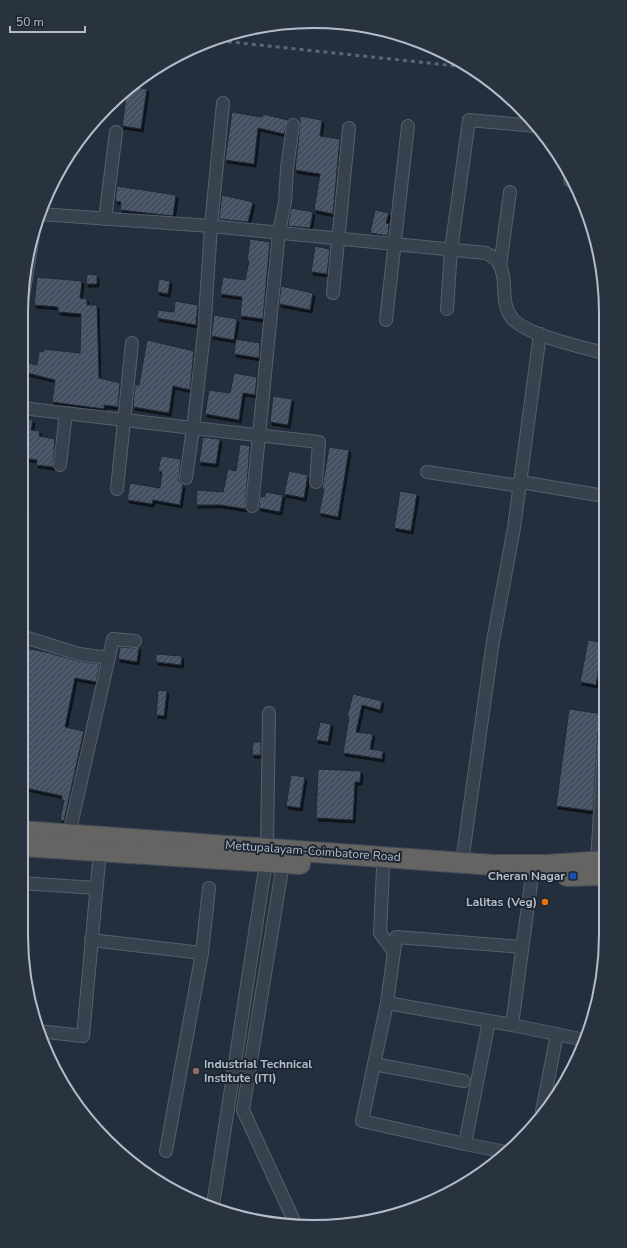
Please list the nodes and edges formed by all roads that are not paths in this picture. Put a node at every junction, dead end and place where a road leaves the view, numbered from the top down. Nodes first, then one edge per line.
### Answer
1 (223, 103) dead end
2 (293, 124) dead end
3 (528, 125) edge
4 (408, 126) dead end
5 (349, 128) dead end
6 (116, 132) dead end
7 (510, 192) dead end
8 (46, 214) edge
9 (105, 219) junction
10 (211, 226) junction
11 (279, 232) junction
12 (339, 238) junction
13 (395, 245) junction
14 (451, 250) junction
15 (500, 266) junction
16 (333, 293) dead end
17 (447, 309) dead end
18 (386, 320) dead end
19 (540, 334) junction
20 (132, 344) dead end
21 (599, 352) edge
22 (28, 409) edge
23 (66, 413) junction
24 (124, 420) junction
25 (193, 428) junction
26 (259, 435) junction
27 (60, 465) dead end
28 (427, 472) dead end
29 (186, 478) dead end
30 (316, 482) dead end
31 (520, 484) junction
32 (117, 489) dead end
33 (599, 495) edge
34 (252, 506) dead end
35 (28, 638) edge
36 (135, 641) dead end
37 (108, 658) junction
38 (269, 713) dead end
39 (28, 831) edge
40 (69, 834) junction
41 (28, 846) edge
42 (100, 851) junction
43 (272, 858) junction
44 (462, 862) junction
45 (599, 866) edge
46 (599, 867) edge
47 (383, 869) junction
48 (532, 876) junction
49 (28, 884) edge
50 (96, 888) junction
51 (209, 888) dead end
52 (92, 940) junction
53 (522, 947) junction
54 (394, 952) junction
55 (202, 953) junction
56 (387, 1003) junction
57 (489, 1021) junction
58 (512, 1025) junction
59 (45, 1032) edge
60 (557, 1034) junction
61 (579, 1039) edge
62 (374, 1064) junction
63 (464, 1081) dead end
64 (544, 1103) edge
65 (465, 1144) junction
66 (500, 1151) edge
67 (166, 1152) dead end
68 (214, 1202) edge
69 (293, 1219) edge

1 - 10 street
2 - 11 street
3 - 14 street
4 - 13 street
5 - 12 street
6 - 9 street
7 - 15 street
8 - 9 street
9 - 10 street
10 - 11 street
10 - 25 street
11 - 12 street
11 - 26 street
12 - 13 street
12 - 16 street
13 - 14 street
13 - 18 street
14 - 15 street
14 - 17 street
15 - 19 street
19 - 21 street
19 - 31 street
20 - 24 street
22 - 23 street
23 - 24 street
23 - 27 street
24 - 25 street
24 - 32 street
25 - 26 street
25 - 29 street
26 - 30 street
26 - 34 street
28 - 31 street
31 - 33 street
31 - 44 street
35 - 37 street
36 - 37 street
37 - 40 street
38 - 43 street
39 - 40 highway, Mettupalayam-Coimbatore Road
40 - 43 highway, Mettupalayam-Coimbatore Road
41 - 42 highway
42 - 43 highway
42 - 50 street
43 - 44 highway, Mettupalayam-Coimbatore Road
43 - 47 highway
43 - 68 street
43 - 69 street
44 - 45 highway, Mettupalayam-Coimbatore Road
46 - 48 highway
47 - 48 highway
47 - 54 street
48 - 53 street
49 - 50 street
50 - 52 street
51 - 55 street
52 - 55 street
52 - 59 street
53 - 54 street
53 - 58 street
54 - 56 street
55 - 67 street
56 - 57 street
56 - 62 street
57 - 58 street
57 - 65 street
58 - 60 street
60 - 61 street
60 - 64 street
62 - 63 street
62 - 65 street
65 - 66 street

